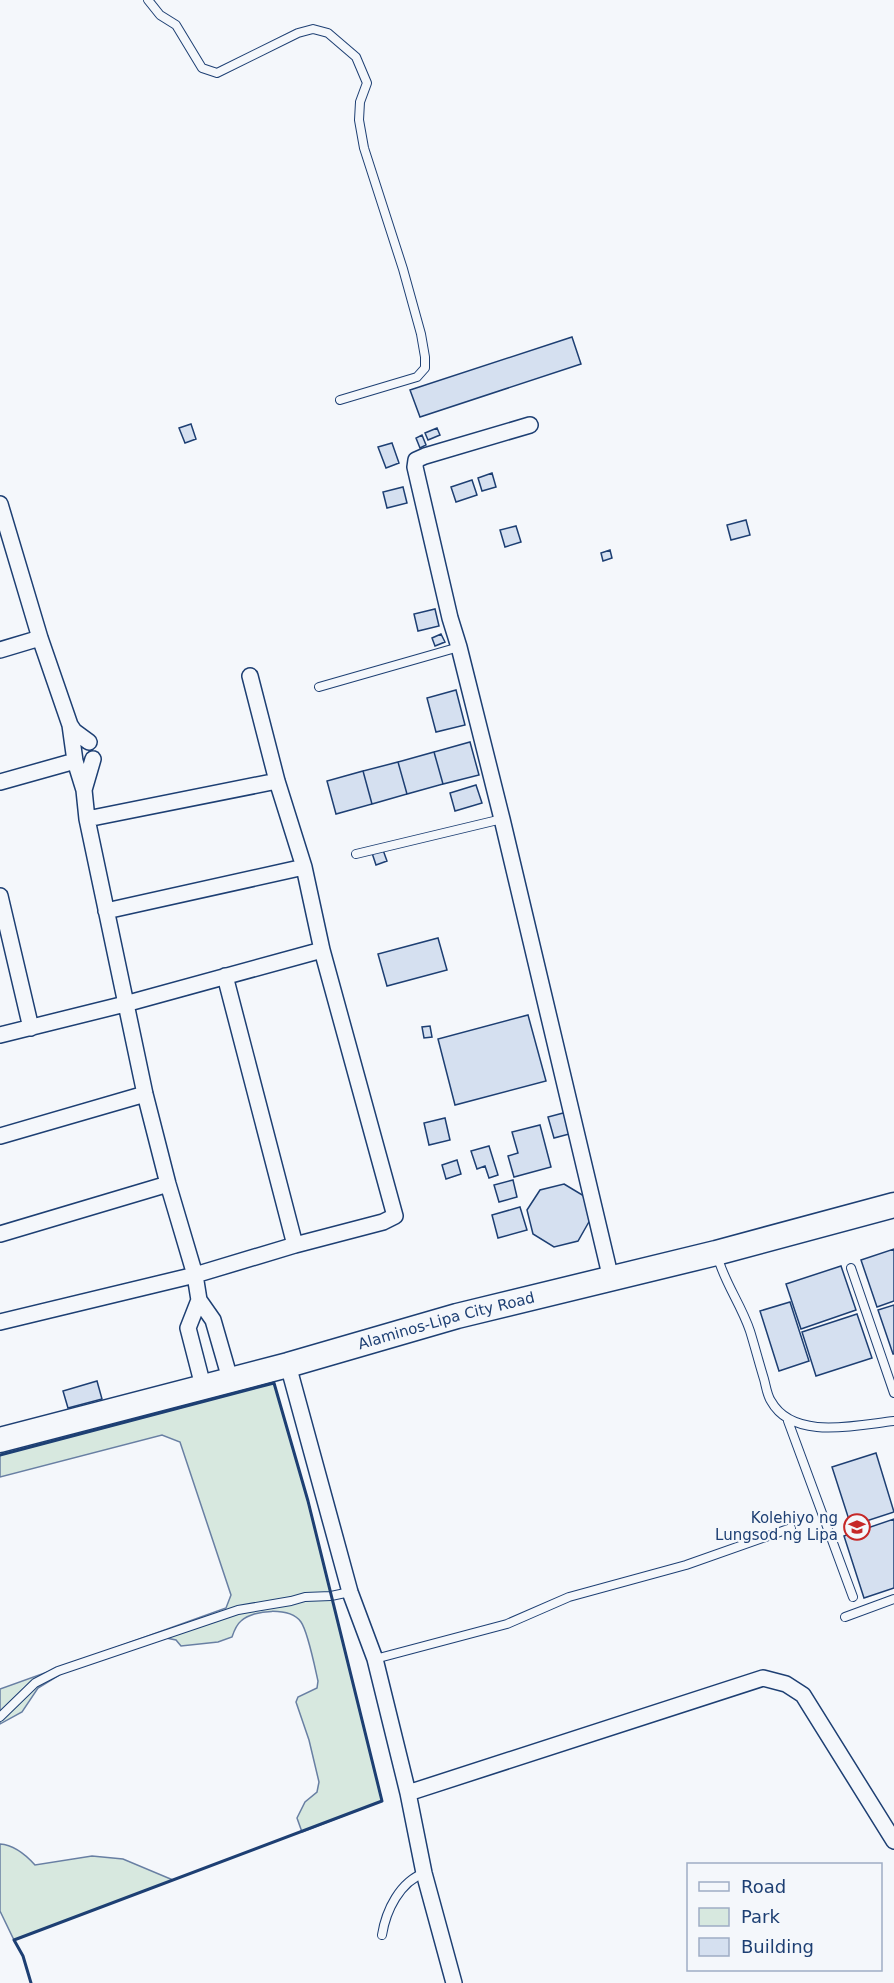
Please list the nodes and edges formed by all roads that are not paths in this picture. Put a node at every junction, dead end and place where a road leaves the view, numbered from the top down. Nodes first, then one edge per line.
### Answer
1 (148, 0) edge
2 (340, 400) dead end
3 (530, 425) dead end
4 (0, 504) edge
5 (7, 553) edge
6 (40, 638) junction
7 (459, 647) junction
8 (0, 650) edge
9 (250, 676) dead end
10 (320, 687) dead end
11 (70, 725) junction
12 (88, 742) dead end
13 (93, 759) dead end
14 (75, 761) junction
15 (277, 781) junction
16 (0, 782) edge
17 (84, 790) junction
18 (87, 819) junction
19 (502, 819) junction
20 (356, 854) dead end
21 (304, 867) junction
22 (0, 896) edge
23 (106, 911) junction
24 (322, 950) junction
25 (225, 976) junction
26 (125, 1004) junction
27 (31, 1028) junction
28 (0, 1035) edge
29 (145, 1094) junction
30 (0, 1136) edge
31 (168, 1184) junction
32 (894, 1205) edge
33 (0, 1234) edge
34 (295, 1245) junction
35 (716, 1253) junction
36 (851, 1268) dead end
37 (195, 1275) junction
38 (611, 1278) junction
39 (199, 1300) junction
40 (0, 1322) edge
41 (288, 1365) junction
42 (230, 1379) junction
43 (203, 1386) junction
44 (894, 1393) edge
45 (788, 1420) junction
46 (894, 1421) edge
47 (0, 1440) edge
48 (791, 1528) dead end
49 (350, 1592) junction
50 (853, 1597) dead end
51 (894, 1599) edge
52 (845, 1617) dead end
53 (375, 1659) junction
54 (0, 1717) edge
55 (408, 1793) junction
56 (894, 1841) edge
57 (424, 1873) junction
58 (382, 1935) dead end
59 (454, 1983) edge

1 - 2 lane
3 - 7 street
4 - 5 street
5 - 6 street
6 - 8 street
6 - 11 street
7 - 10 lane
7 - 19 street
9 - 15 street
11 - 12 street
11 - 14 street
13 - 17 street
14 - 16 street
14 - 17 street
15 - 18 street
15 - 21 street
17 - 18 street
18 - 23 street
19 - 20 lane
19 - 38 street
21 - 23 street
21 - 24 street
22 - 27 street
23 - 26 street
24 - 25 street
24 - 34 street
25 - 26 street
25 - 34 street
26 - 27 street
26 - 29 street
27 - 28 street
29 - 30 street
29 - 31 street
31 - 33 street
31 - 37 street
32 - 35 main road, Alaminos-Lipa City Road
34 - 37 street
35 - 38 main road, Alaminos-Lipa City Road
35 - 45 lane
36 - 44 lane
37 - 39 street
37 - 40 street
38 - 41 main road, Alaminos-Lipa City Road
39 - 42 street
39 - 43 street
41 - 42 main road, Alaminos-Lipa City Road
41 - 49 street
42 - 43 main road, Alaminos-Lipa City Road
43 - 47 main road, Alaminos-Lipa City Road
45 - 46 lane
45 - 50 lane
48 - 53 lane
49 - 53 street
49 - 54 lane
51 - 52 lane
53 - 55 street
55 - 56 street
55 - 57 street
57 - 58 lane
57 - 59 street

